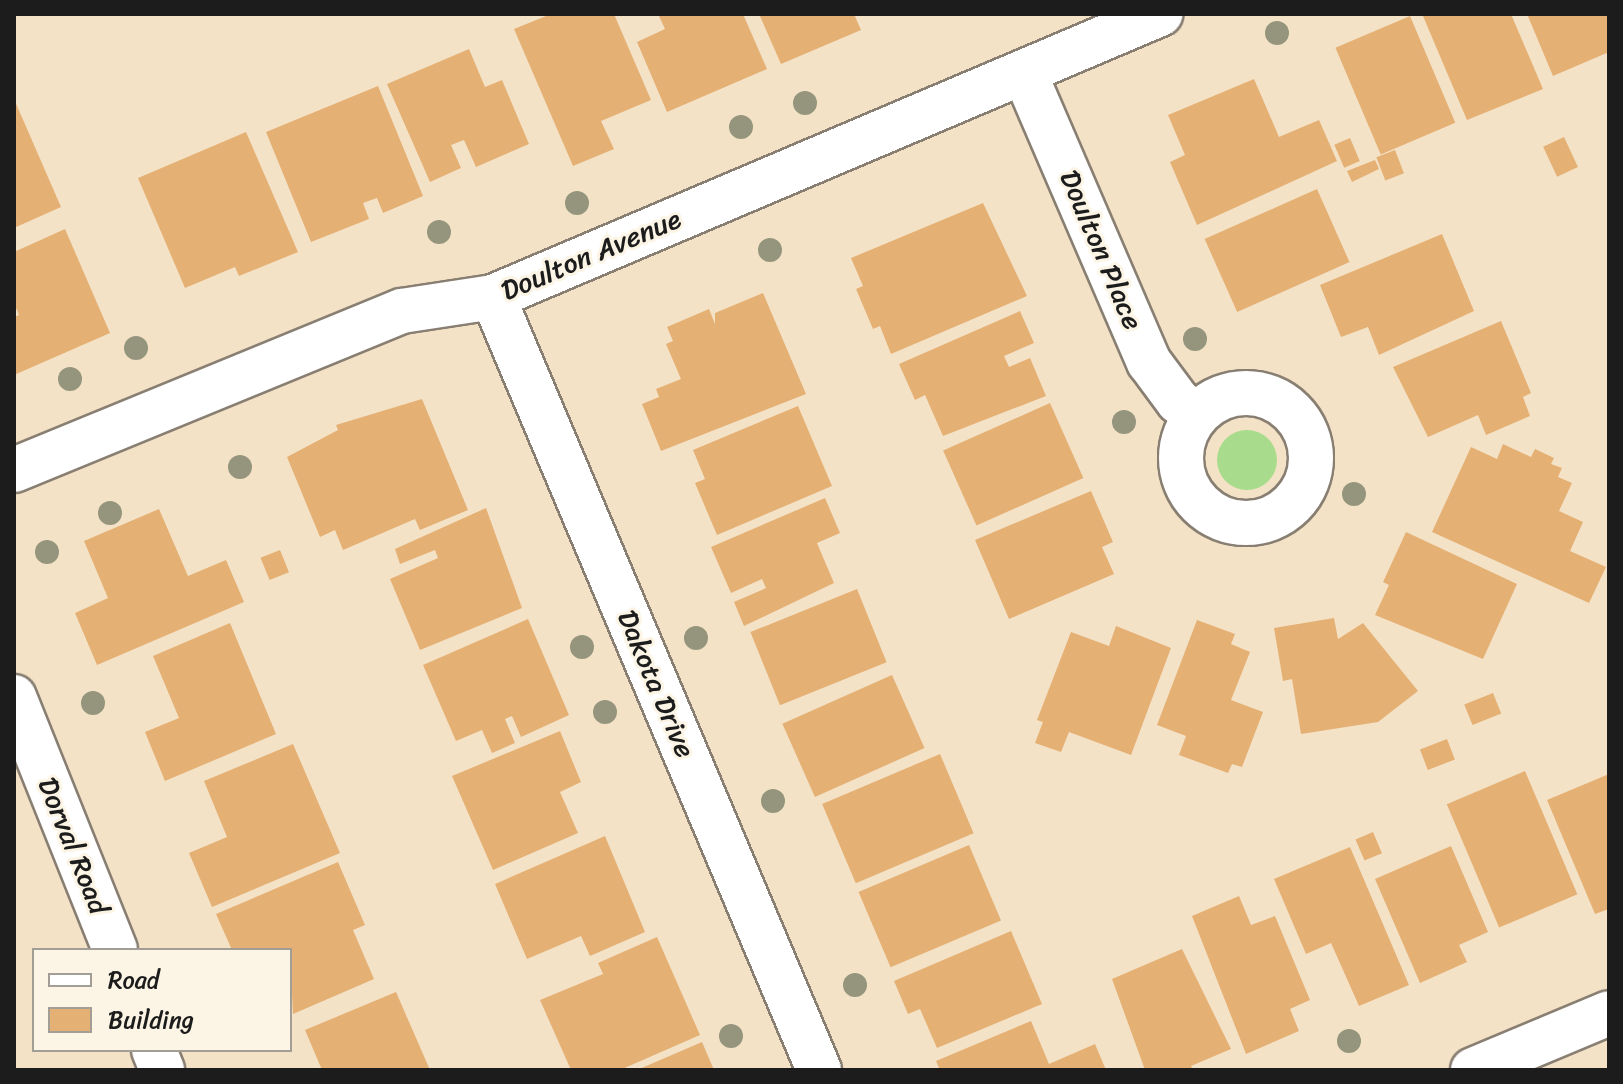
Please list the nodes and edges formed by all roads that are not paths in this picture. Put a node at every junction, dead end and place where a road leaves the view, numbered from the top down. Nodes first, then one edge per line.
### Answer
1 (1160, 14) edge
2 (1024, 72) junction
3 (493, 297) junction
4 (1196, 415) dead end
5 (14, 470) edge
6 (14, 697) edge
7 (114, 948) edge
8 (1609, 1013) edge
9 (819, 1070) edge
10 (1473, 1070) edge

1 - 2 street, Doulton Avenue
2 - 3 street, Doulton Avenue
2 - 4 street, Doulton Place
3 - 5 street, Doulton Avenue
3 - 9 street, Dakota Drive
6 - 7 street, Dorval Road
8 - 10 street

